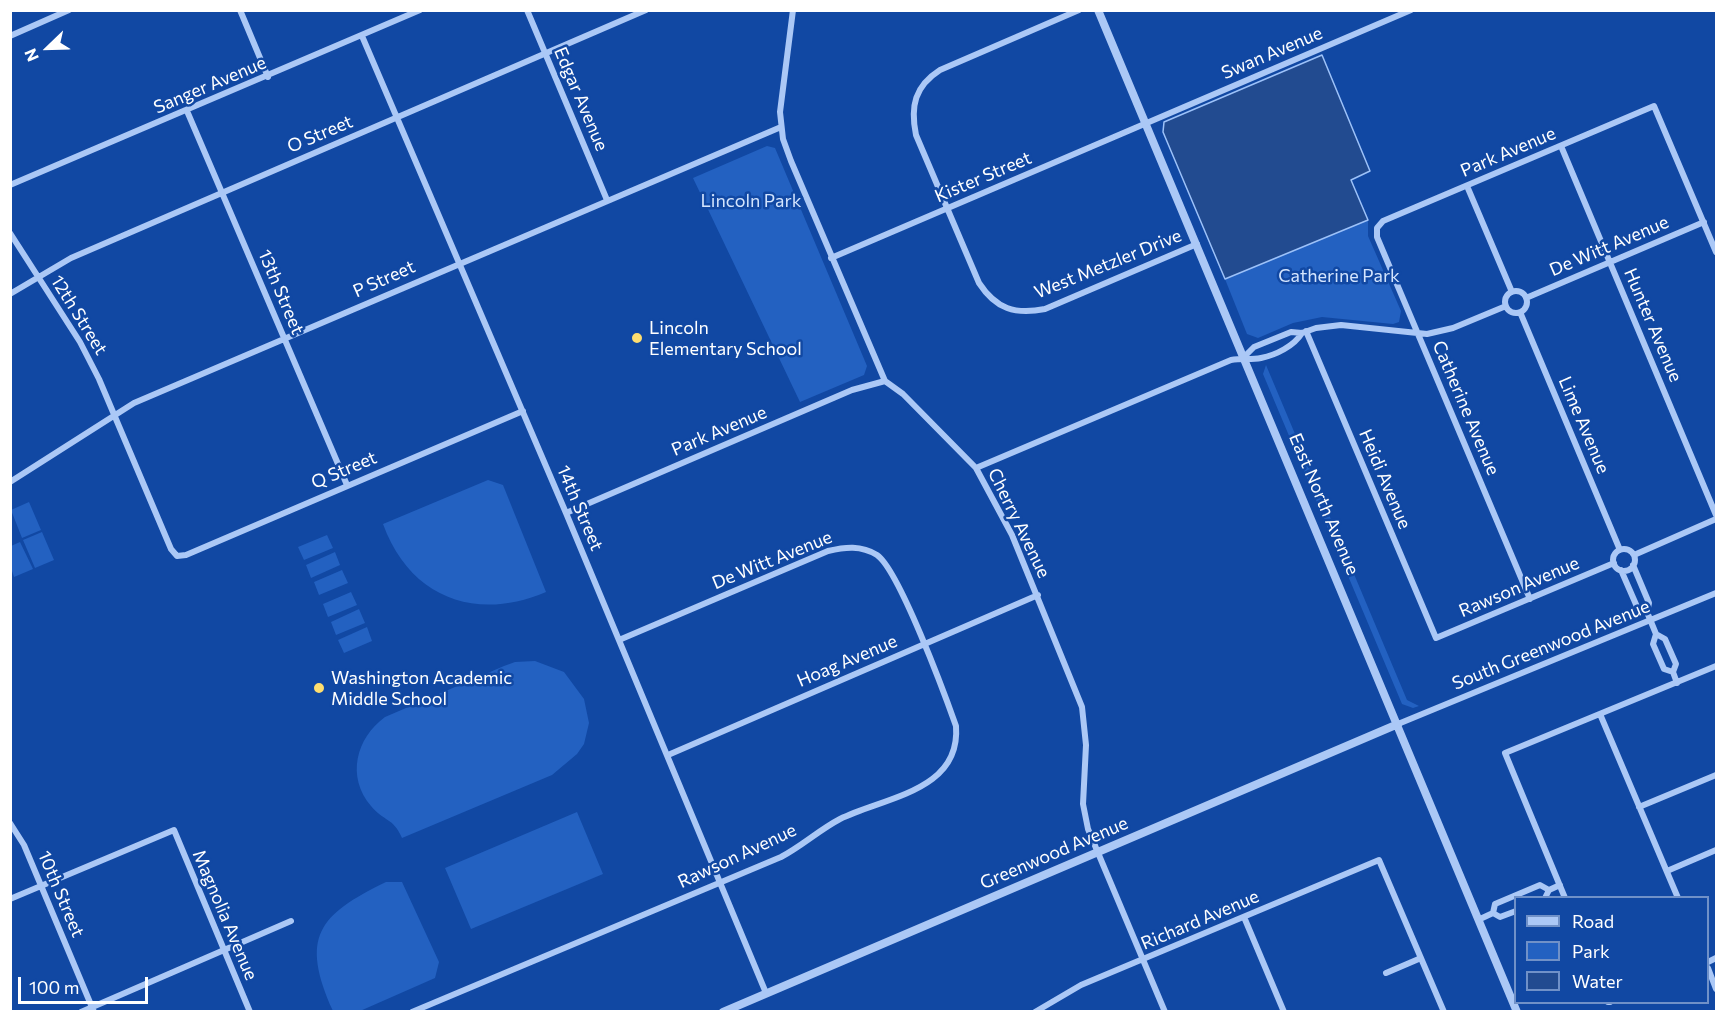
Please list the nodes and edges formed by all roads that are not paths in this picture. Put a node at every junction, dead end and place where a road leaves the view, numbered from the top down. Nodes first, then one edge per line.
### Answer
1 (69, 10) edge
2 (240, 10) edge
3 (420, 10) edge
4 (527, 10) edge
5 (646, 10) edge
6 (793, 10) edge
7 (1079, 10) edge
8 (1098, 10) edge
9 (1411, 10) edge
10 (10, 36) edge
11 (362, 36) junction
12 (546, 54) junction
13 (268, 77) junction
14 (187, 111) junction
15 (397, 117) junction
16 (1145, 123) junction
17 (781, 127) junction
18 (1561, 146) junction
19 (10, 185) edge
20 (1467, 186) junction
21 (222, 192) junction
22 (607, 200) junction
23 (948, 209) junction
24 (1704, 222) junction
25 (1377, 228) joint
26 (10, 233) edge
27 (1197, 244) junction
28 (1716, 252) edge
29 (831, 258) junction
30 (1610, 262) junction
31 (460, 263) junction
32 (38, 277) junction
33 (1512, 292) junction
34 (10, 294) edge
35 (1526, 298) junction
36 (1506, 306) junction
37 (1520, 312) junction
38 (1304, 332) junction
39 (1419, 333) junction
40 (285, 339) junction
41 (1244, 357) junction
42 (885, 381) junction
43 (523, 411) junction
44 (115, 415) junction
45 (976, 468) junction
46 (10, 482) edge
47 (347, 486) junction
48 (566, 513) junction
49 (1716, 517) edge
50 (1620, 550) junction
51 (1634, 555) junction
52 (177, 556) joint
53 (1614, 563) junction
54 (1633, 565) junction
55 (1621, 570) junction
56 (1716, 593) edge
57 (1038, 596) junction
58 (1530, 599) junction
59 (1647, 612) junction
60 (1651, 621) junction
61 (1656, 634) junction
62 (1436, 638) joint
63 (619, 640) junction
64 (923, 645) junction
65 (1716, 666) edge
66 (1672, 672) junction
67 (1677, 682) junction
68 (1600, 714) junction
69 (1398, 724) junction
70 (668, 755) junction
71 (1716, 775) edge
72 (1639, 807) junction
73 (10, 823) edge
74 (1716, 850) edge
75 (1098, 853) junction
76 (1667, 871) junction
77 (720, 882) junction
78 (1560, 885) junction
79 (41, 886) junction
80 (1549, 890) junction
81 (1546, 896) edge
82 (1565, 896) edge
83 (1678, 896) edge
84 (10, 899) edge
85 (1514, 911) edge
86 (1493, 913) junction
87 (1244, 917) junction
88 (1480, 919) junction
89 (291, 921) dead end
90 (224, 950) junction
91 (1421, 958) junction
92 (1143, 960) junction
93 (1386, 973) dead end
94 (1709, 973) edge
95 (1716, 989) edge
96 (766, 993) junction
97 (1514, 1004) edge
98 (93, 1009) edge
99 (81, 1011) edge
100 (250, 1011) edge
101 (412, 1011) edge
102 (723, 1011) edge
103 (1035, 1011) edge
104 (1165, 1011) edge
105 (1284, 1011) edge
106 (1444, 1011) edge

1 - 10 street
2 - 13 street
3 - 11 street, Sanger Avenue
4 - 12 street, Edgar Avenue
5 - 12 street, O Street
6 - 17 street, Cherry Avenue
7 - 23 street, West Metzler Drive
8 - 16 street, East North Avenue
9 - 16 street, Swan Avenue
11 - 13 street, Sanger Avenue
11 - 15 street, 14th Street
12 - 15 street, O Street
12 - 22 street, Edgar Avenue
13 - 14 street, Sanger Avenue
14 - 19 street, Sanger Avenue
14 - 21 street, 13th Street
15 - 21 street, O Street
15 - 31 street, 14th Street
16 - 23 street, Kister Street
16 - 27 street, East North Avenue
17 - 22 street, P Street
17 - 29 street, Cherry Avenue
18 - 20 street, Park Avenue
18 - 24 street, Park Avenue
18 - 30 street, Hunter Avenue
20 - 25 street, Park Avenue
20 - 33 street
21 - 32 street, O Street
21 - 40 street, 13th Street
22 - 31 street, P Street
23 - 27 street, West Metzler Drive
23 - 29 street, Kister Street
24 - 28 street
24 - 30 street, De Witt Avenue
25 - 39 street, Catherine Avenue
26 - 32 street, 12th Street
27 - 41 street, East North Avenue
29 - 42 street, Cherry Avenue
30 - 35 street, De Witt Avenue
30 - 49 street, Hunter Avenue
31 - 40 street, P Street
31 - 43 street, 14th Street
32 - 34 street, O Street
32 - 44 street, 12th Street
33 - 35 street
33 - 36 street
35 - 37 street
36 - 37 street
36 - 39 street
37 - 50 street, Lime Avenue
38 - 39 street
38 - 41 street
38 - 41 street
38 - 62 street, Heidi Avenue
39 - 58 street, Catherine Avenue
40 - 44 street, P Street
40 - 47 street, 13th Street
41 - 45 street
41 - 69 street, East North Avenue
42 - 45 street, Cherry Avenue
42 - 48 street, Park Avenue
43 - 47 street, Q Street
43 - 48 street, 14th Street
44 - 46 street, P Street
44 - 52 street, 12th Street
45 - 57 street, Cherry Avenue
47 - 52 street, Q Street
48 - 63 street, 14th Street
49 - 51 street
50 - 51 street
50 - 53 street
51 - 54 street
53 - 55 street
53 - 58 street, Rawson Avenue
54 - 55 street
54 - 59 street
55 - 59 street
56 - 60 street, South Greenwood Avenue
57 - 64 street, Hoag Avenue
57 - 75 street, Cherry Avenue
58 - 62 street, Rawson Avenue
59 - 60 street
60 - 61 street
60 - 69 street, South Greenwood Avenue
61 - 66 street
61 - 66 street
63 - 64 street, De Witt Avenue
63 - 70 street, 14th Street
64 - 70 street, Hoag Avenue
64 - 77 street, Rawson Avenue
65 - 67 street
66 - 67 street
67 - 68 street
68 - 72 street
68 - 78 street
69 - 75 street, Greenwood Avenue
69 - 88 street, East North Avenue
70 - 77 street, 14th Street
71 - 72 street
72 - 76 street
73 - 79 street, 10th Street
74 - 76 street
75 - 92 street, Cherry Avenue
75 - 96 street, Greenwood Avenue
76 - 83 street
77 - 96 street, 14th Street
77 - 101 street, Rawson Avenue
78 - 80 street
78 - 82 street
79 - 84 street
79 - 90 street, Magnolia Avenue
79 - 98 street, 10th Street
80 - 81 street
80 - 86 street
85 - 86 street
86 - 88 street
87 - 91 street, Richard Avenue
87 - 92 street, Richard Avenue
87 - 105 street
88 - 97 street, East North Avenue
89 - 90 street
90 - 98 street
90 - 100 street, Magnolia Avenue
91 - 93 street
91 - 106 street
92 - 103 street, Richard Avenue
92 - 104 street, Cherry Avenue
94 - 95 street
96 - 102 street, Greenwood Avenue
98 - 99 street

